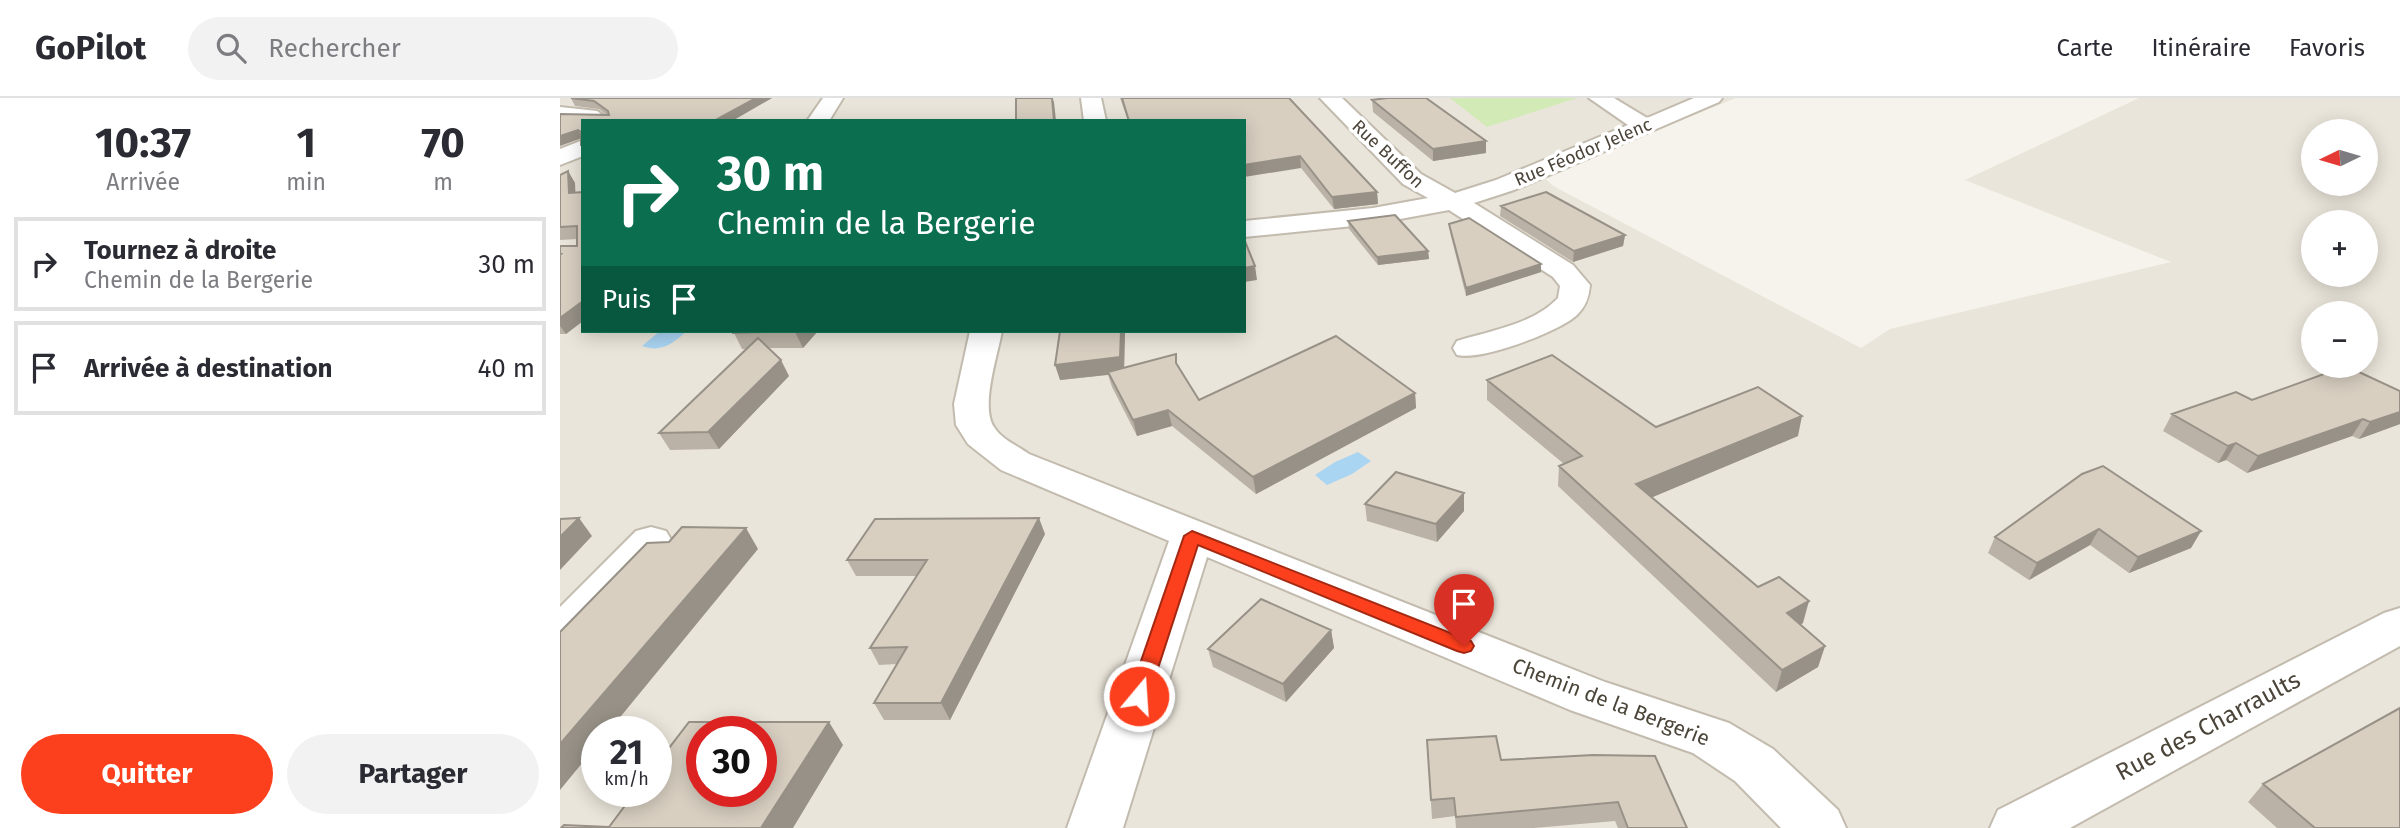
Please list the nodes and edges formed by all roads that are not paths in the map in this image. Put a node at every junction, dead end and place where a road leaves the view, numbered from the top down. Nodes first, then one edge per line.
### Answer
1 (833, 98) edge
2 (1091, 98) edge
3 (1330, 98) edge
4 (1599, 98) edge
5 (1712, 98) edge
6 (560, 114) edge
7 (596, 119) edge
8 (819, 119) edge
9 (1095, 119) edge
10 (1645, 126) junction
11 (581, 148) edge
12 (560, 158) edge
13 (1452, 202) junction
14 (1246, 229) edge
15 (986, 333) edge
16 (1468, 348) dead end
17 (1192, 536) junction
18 (651, 541) edge
19 (2400, 625) edge
20 (560, 636) edge
21 (2045, 822) edge
22 (1095, 828) edge
23 (1818, 828) edge

1 - 8 street
2 - 9 street
3 - 13 street, Rue Buffon
4 - 10 street
5 - 10 street, Rue Féodor Jelenc
6 - 7 street
10 - 13 street, Rue Féodor Jelenc
11 - 12 street
13 - 14 street, Rue Féodor Jelenc
13 - 16 street
15 - 17 street, Chemin de la Bergerie
17 - 22 street
17 - 23 street, Chemin de la Bergerie
18 - 20 street
19 - 21 street, Rue des Charraults

